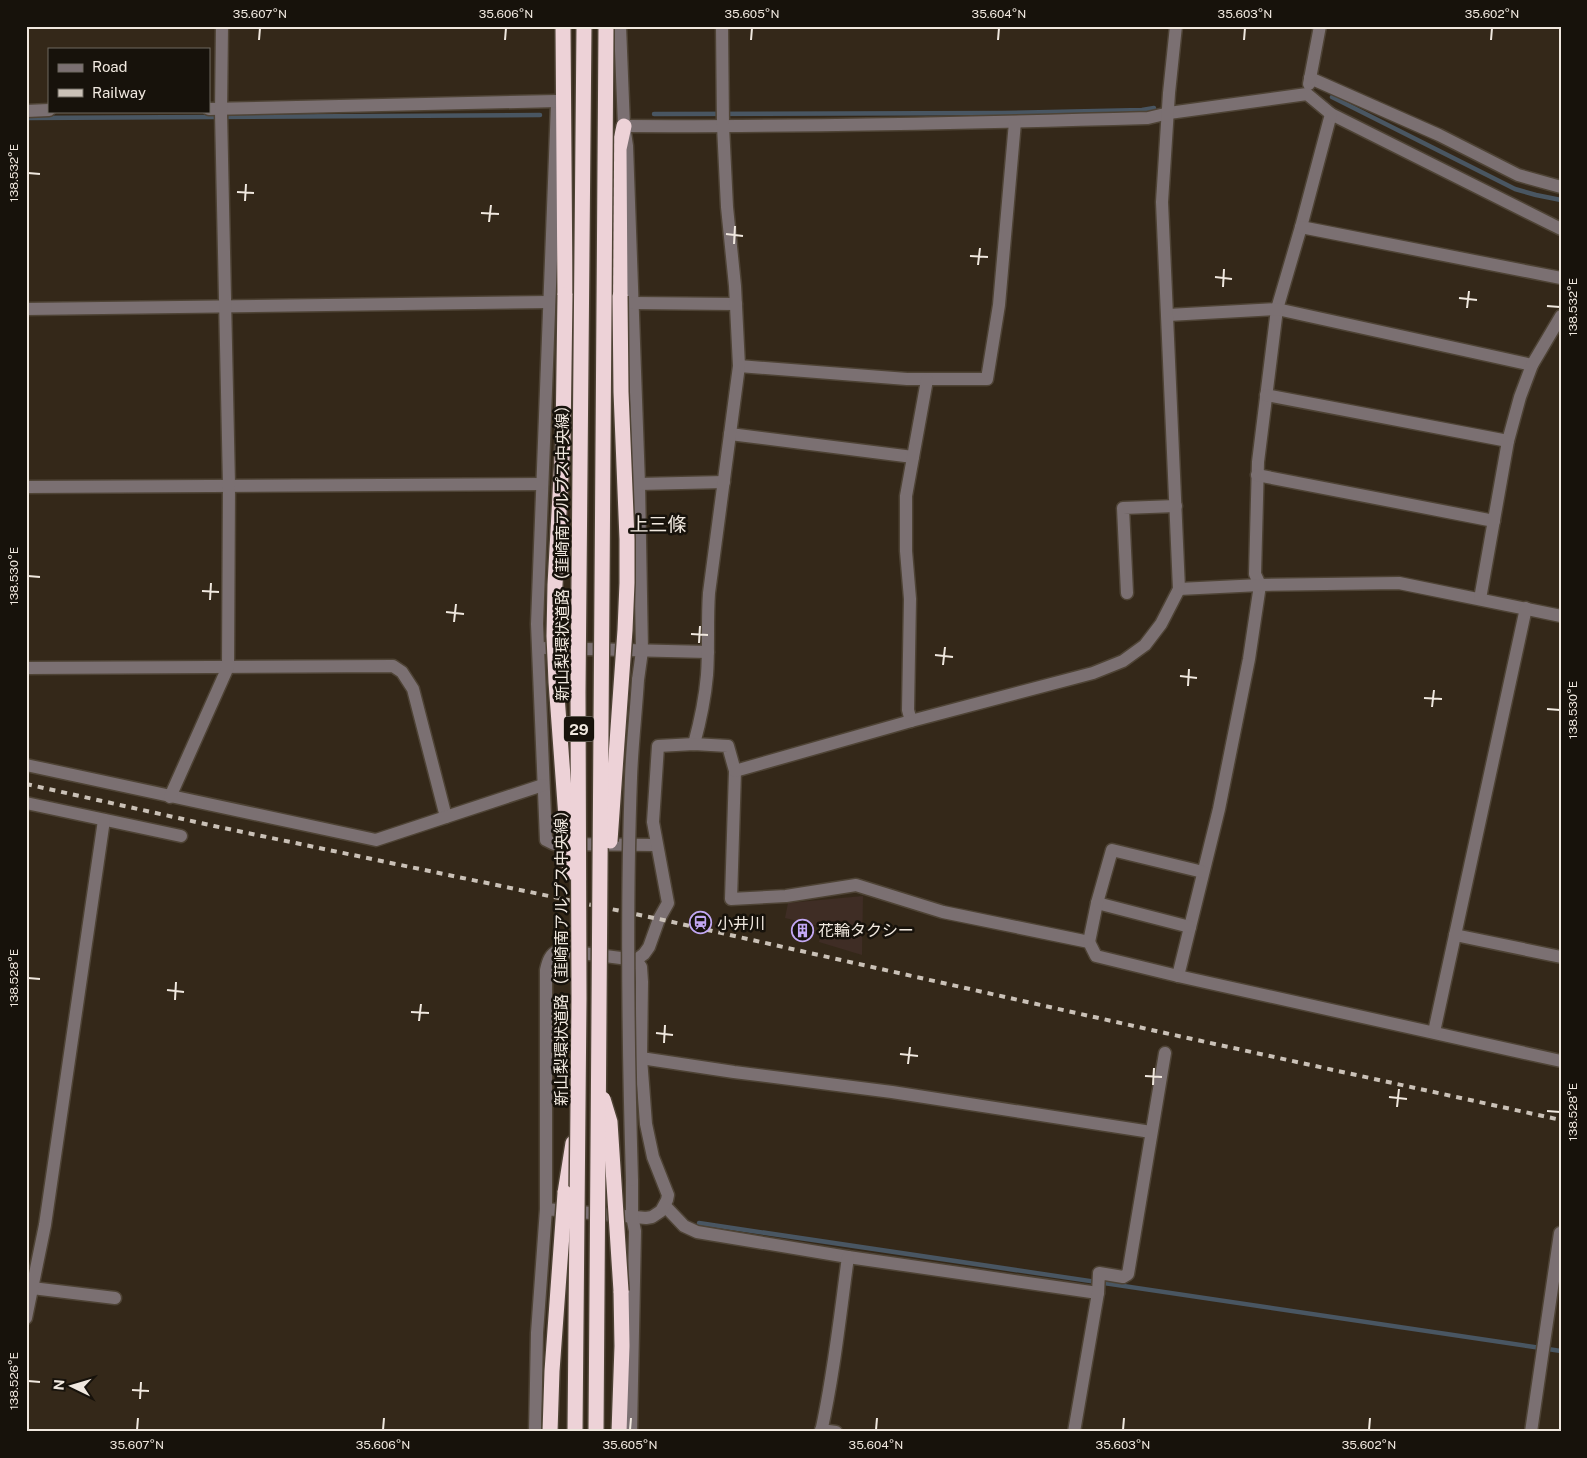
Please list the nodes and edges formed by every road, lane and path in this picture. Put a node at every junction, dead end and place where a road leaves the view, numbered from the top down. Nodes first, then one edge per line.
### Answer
1 (222, 26) edge
2 (562, 26) edge
3 (584, 26) edge
4 (606, 26) edge
5 (620, 26) edge
6 (722, 26) edge
7 (1176, 26) edge
8 (1320, 26) edge
9 (1310, 78) junction
10 (1306, 94) junction
11 (561, 98) junction
12 (48, 110) edge
13 (26, 111) edge
14 (1169, 113) junction
15 (218, 114) edge
16 (1331, 114) junction
17 (1015, 122) junction
18 (723, 124) junction
19 (624, 126) junction
20 (560, 137) junction
21 (1561, 187) edge
22 (1301, 227) junction
23 (1561, 230) edge
24 (1561, 278) edge
25 (626, 299) junction
26 (549, 302) junction
27 (736, 304) junction
28 (226, 307) junction
29 (26, 309) edge
30 (1277, 309) junction
31 (1168, 315) junction
32 (1561, 316) edge
33 (1555, 338) edge
34 (1532, 365) junction
35 (739, 366) junction
36 (927, 380) junction
37 (1266, 395) junction
38 (730, 434) junction
39 (1508, 441) junction
40 (912, 457) junction
41 (1257, 475) junction
42 (724, 482) junction
43 (542, 484) junction
44 (639, 484) junction
45 (229, 485) junction
46 (26, 486) edge
47 (1176, 506) junction
48 (1494, 521) junction
49 (1260, 585) junction
50 (1179, 589) junction
51 (1127, 593) dead end
52 (1480, 598) junction
53 (1526, 608) junction
54 (1561, 616) edge
55 (538, 648) junction
56 (642, 651) junction
57 (708, 652) junction
58 (228, 667) junction
59 (26, 668) edge
60 (911, 721) junction
61 (694, 744) junction
62 (26, 765) edge
63 (735, 771) junction
64 (543, 785) junction
65 (170, 797) junction
66 (26, 803) edge
67 (446, 817) junction
68 (104, 820) junction
69 (181, 836) dead end
70 (656, 845) junction
71 (1203, 872) junction
72 (1097, 903) junction
73 (1190, 927) junction
74 (1455, 935) junction
75 (1089, 942) junction
76 (1561, 957) edge
77 (636, 960) junction
78 (1178, 976) junction
79 (579, 998) junction
80 (599, 1000) junction
81 (1434, 1032) junction
82 (1165, 1053) dead end
83 (641, 1058) junction
84 (1561, 1061) edge
85 (599, 1083) junction
86 (578, 1116) junction
87 (1151, 1132) junction
88 (665, 1206) junction
89 (546, 1209) junction
90 (632, 1216) junction
91 (1560, 1233) edge
92 (848, 1257) junction
93 (32, 1288) junction
94 (1098, 1293) junction
95 (114, 1298) dead end
96 (27, 1310) edge
97 (821, 1431) edge
98 (534, 1432) edge
99 (550, 1432) edge
100 (575, 1432) edge
101 (596, 1432) edge
102 (619, 1432) edge
103 (631, 1432) edge
104 (836, 1432) edge
105 (1074, 1432) edge
106 (1531, 1432) edge

1 - 15 street
2 - 11 highway
3 - 79 highway, 新山梨環状道路（韮崎南アルプス中央線） / 29, bridge
4 - 80 highway, 29, bridge
5 - 19 street
6 - 18 street
7 - 14 street
8 - 9 street
9 - 10 street
9 - 21 street
10 - 14 street
10 - 16 street
11 - 15 street
11 - 20 highway
12 - 13 street
14 - 17 street
14 - 31 street
15 - 28 street
16 - 22 street
16 - 23 street
17 - 18 street
17 - 36 street
18 - 19 street
18 - 27 street
19 - 25 highway
20 - 26 street
20 - 79 highway, bridge
22 - 24 street
22 - 30 street
25 - 27 street
25 - 44 street
25 - 80 highway, bridge
26 - 28 street
26 - 43 street
27 - 35 street
28 - 29 street
28 - 45 street
30 - 31 street
30 - 34 street
30 - 37 street
31 - 47 street
32 - 33 street
33 - 34 street
34 - 39 street
35 - 36 street
35 - 38 street
36 - 40 street
37 - 39 street
37 - 41 street
38 - 40 street
38 - 42 street
39 - 48 street
40 - 60 street
41 - 48 street
41 - 49 street
42 - 44 street
42 - 57 street
43 - 45 street
43 - 55 street
44 - 56 street
45 - 46 street
45 - 58 street
47 - 50 street
47 - 51 street
48 - 52 street
49 - 50 street
49 - 52 street
49 - 71 street
50 - 60 street
52 - 53 street
53 - 54 street
53 - 74 street
55 - 56 street
55 - 64 street
56 - 57 street
56 - 90 street, bridge
57 - 61 street
58 - 59 street
58 - 65 street
58 - 67 street
60 - 63 street
61 - 63 street
61 - 70 street
62 - 65 street
63 - 75 street
64 - 67 street
64 - 70 street
65 - 67 street
66 - 68 street
68 - 69 street
68 - 93 street
70 - 77 street
71 - 72 street
71 - 73 street
72 - 73 street
72 - 75 street
73 - 78 street
74 - 76 street
74 - 81 street
75 - 78 street
77 - 83 street
77 - 89 street
78 - 81 street
79 - 86 highway, 新山梨環状道路（韮崎南アルプス中央線） / 29, bridge
80 - 85 highway, 29, bridge
81 - 84 street
82 - 87 street
83 - 87 street
83 - 88 street
85 - 101 highway, 29, bridge
85 - 102 highway, bridge
86 - 99 highway, bridge
86 - 100 highway, 新山梨環状道路（韮崎南アルプス中央線） / 29, bridge
87 - 94 street
88 - 90 street
88 - 92 street
89 - 90 street
89 - 98 street
90 - 103 street
91 - 106 street
92 - 94 street
92 - 97 street
93 - 95 street
93 - 96 street
94 - 105 street
97 - 104 street

